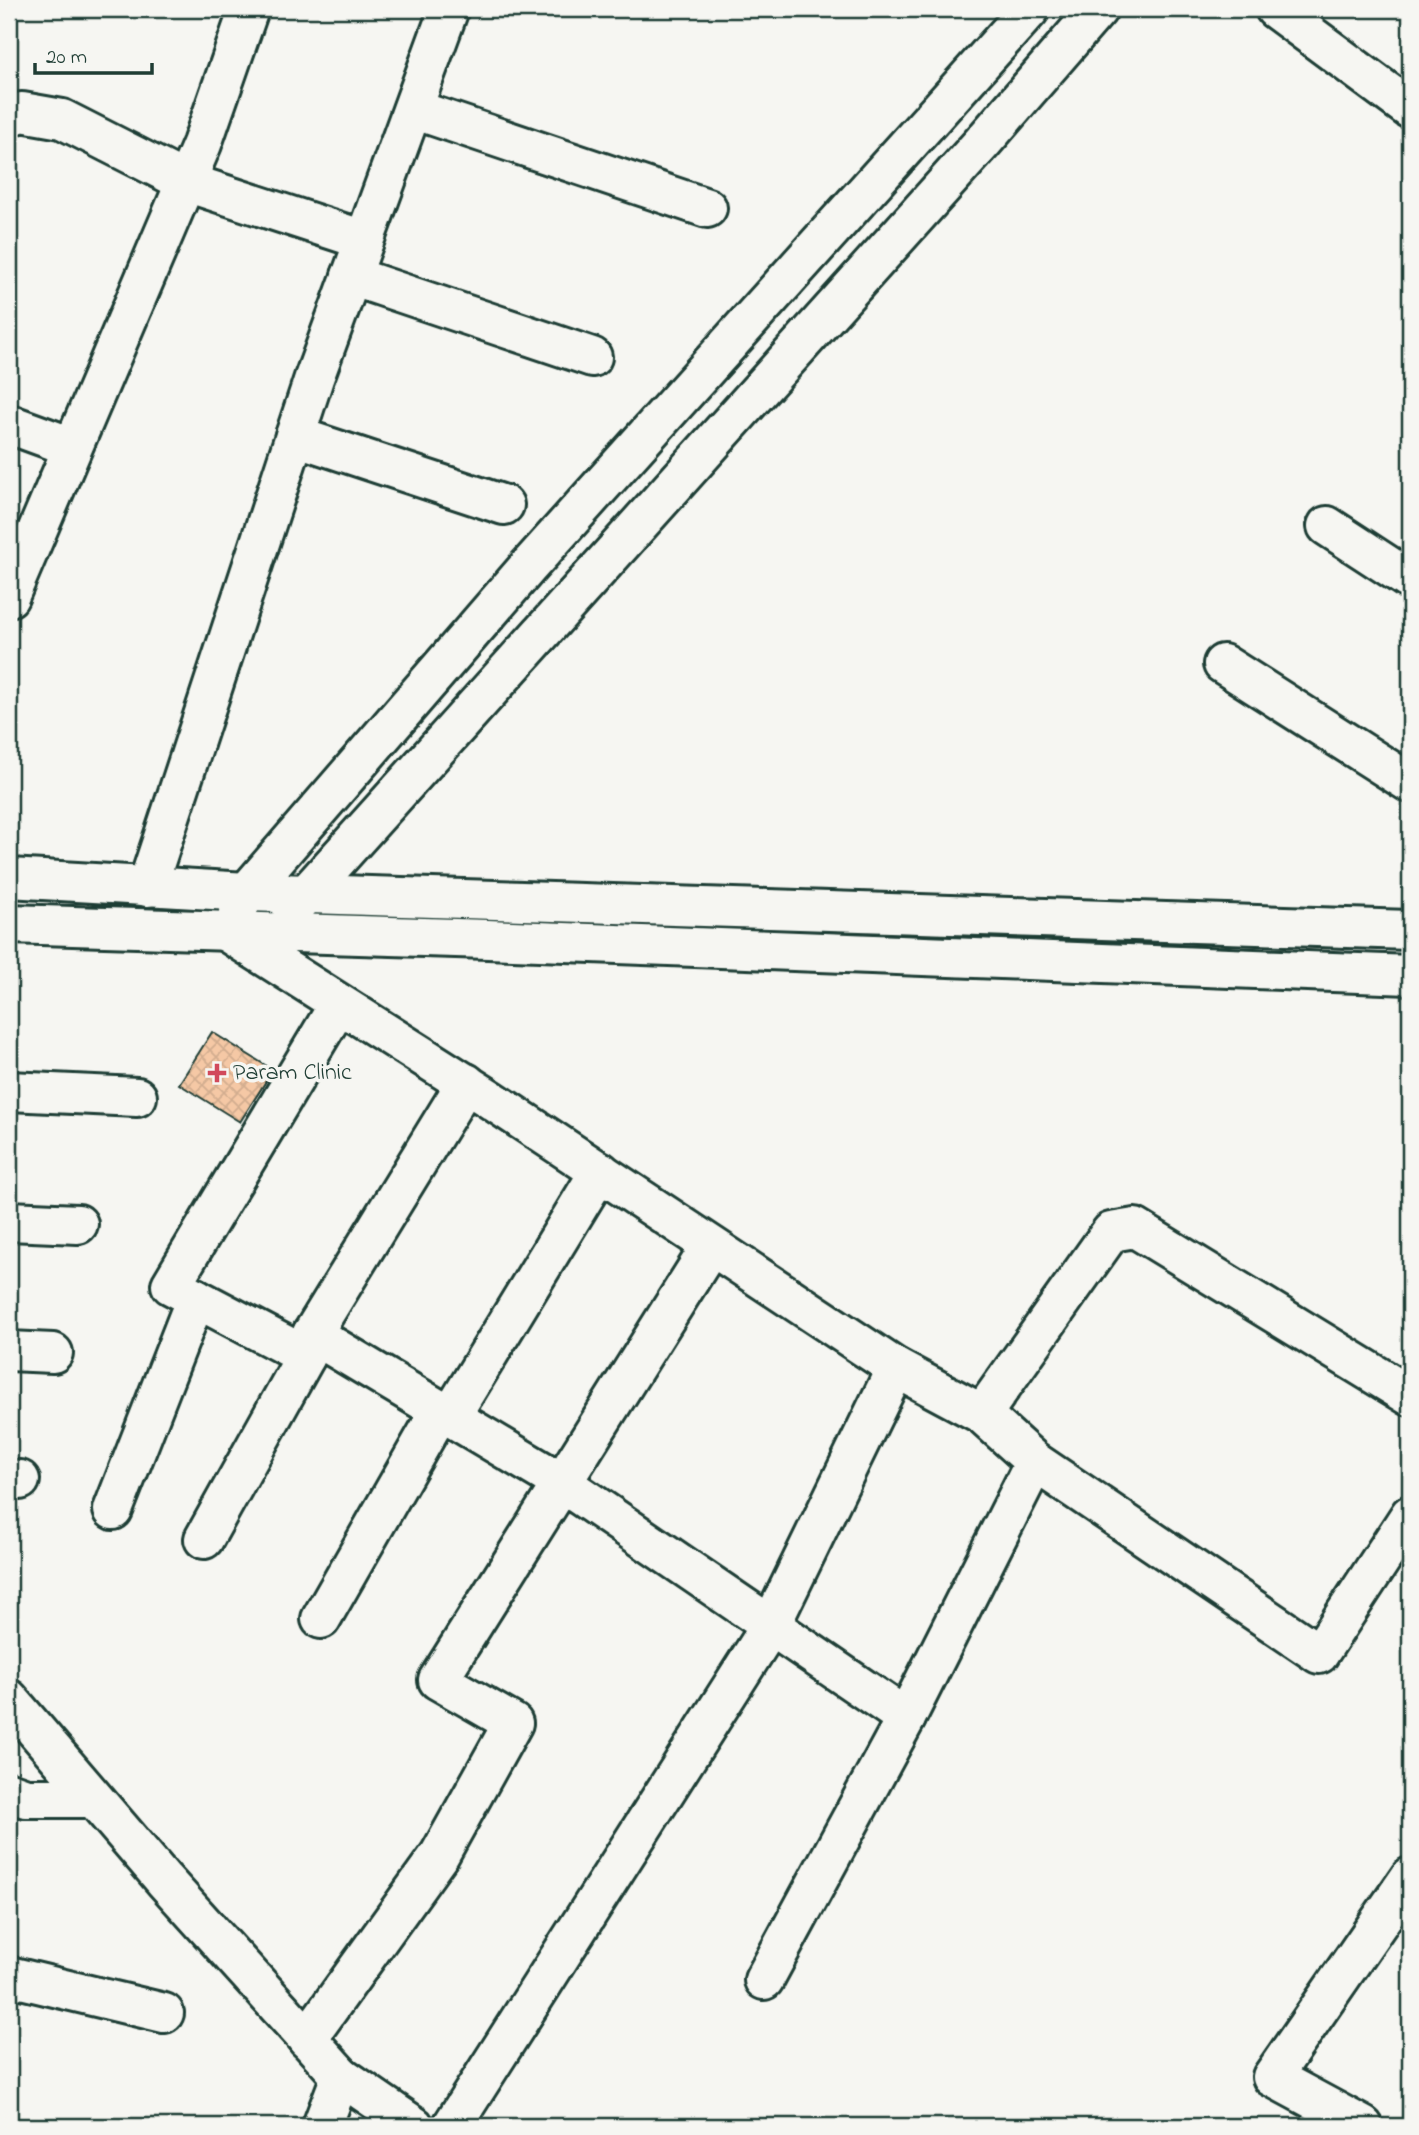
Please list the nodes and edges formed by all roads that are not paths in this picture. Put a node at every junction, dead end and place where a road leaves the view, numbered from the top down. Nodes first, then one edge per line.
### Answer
1 (248, 9) edge
2 (449, 9) edge
3 (1030, 9) edge
4 (1098, 9) edge
5 (1275, 9) edge
6 (413, 109) junction
7 (1410, 109) edge
8 (9, 117) edge
9 (186, 182) junction
10 (707, 208) dead end
11 (364, 240) junction
12 (351, 276) junction
13 (592, 357) dead end
14 (9, 424) edge
15 (295, 436) junction
16 (72, 447) junction
17 (504, 505) dead end
18 (1327, 526) dead end
19 (1410, 580) edge
20 (9, 597) edge
21 (1223, 664) dead end
22 (1410, 783) edge
23 (9, 878) edge
24 (147, 887) junction
25 (247, 892) junction
26 (302, 894) junction
27 (9, 924) edge
28 (1410, 930) edge
29 (225, 931) junction
30 (276, 933) junction
31 (1410, 975) edge
32 (339, 1003) junction
33 (466, 1083) junction
34 (9, 1091) edge
35 (137, 1097) dead end
36 (600, 1171) junction
37 (9, 1221) edge
38 (78, 1224) dead end
39 (711, 1246) junction
40 (196, 1298) junction
41 (309, 1345) junction
42 (9, 1351) edge
43 (53, 1353) dead end
44 (896, 1368) junction
45 (1410, 1396) edge
46 (445, 1414) junction
47 (982, 1414) junction
48 (1035, 1462) junction
49 (562, 1483) junction
50 (113, 1510) dead end
51 (1410, 1515) edge
52 (204, 1539) dead end
53 (320, 1619) dead end
54 (770, 1627) junction
55 (9, 1699) edge
56 (906, 1718) junction
57 (9, 1792) edge
58 (93, 1798) junction
59 (1410, 1877) edge
60 (9, 1976) edge
61 (764, 1980) dead end
62 (164, 2013) dead end
63 (307, 2039) junction
64 (341, 2076) junction
65 (399, 2124) edge
66 (322, 2126) edge
67 (452, 2126) edge
68 (1363, 2126) edge

1 - 9 street
2 - 6 street
3 - 25 street
4 - 26 street
5 - 7 street
6 - 10 street
6 - 11 street
8 - 9 street
9 - 11 street
9 - 16 street
11 - 12 street
12 - 13 street
12 - 15 street
14 - 16 street
15 - 17 street
15 - 24 street
16 - 20 street
18 - 19 street
21 - 22 street
23 - 24 street
24 - 25 street
25 - 26 street
25 - 29 street
26 - 28 street
26 - 30 street
27 - 29 street
29 - 30 street
29 - 32 street
30 - 31 street
32 - 33 street
32 - 40 street
33 - 36 street
33 - 41 street
34 - 35 street
36 - 39 street
36 - 46 street
37 - 38 street
39 - 44 street
39 - 49 street
40 - 41 street
40 - 50 street
41 - 46 street
41 - 52 street
42 - 43 street
44 - 47 street
44 - 54 street
45 - 47 street
46 - 49 street
46 - 53 street
47 - 48 street
48 - 51 street
48 - 56 street
49 - 54 street
49 - 63 street
54 - 56 street
54 - 67 street
55 - 58 street
56 - 61 street
57 - 58 street
58 - 63 street
59 - 68 street
60 - 62 street
63 - 64 street
64 - 65 street
64 - 66 street

